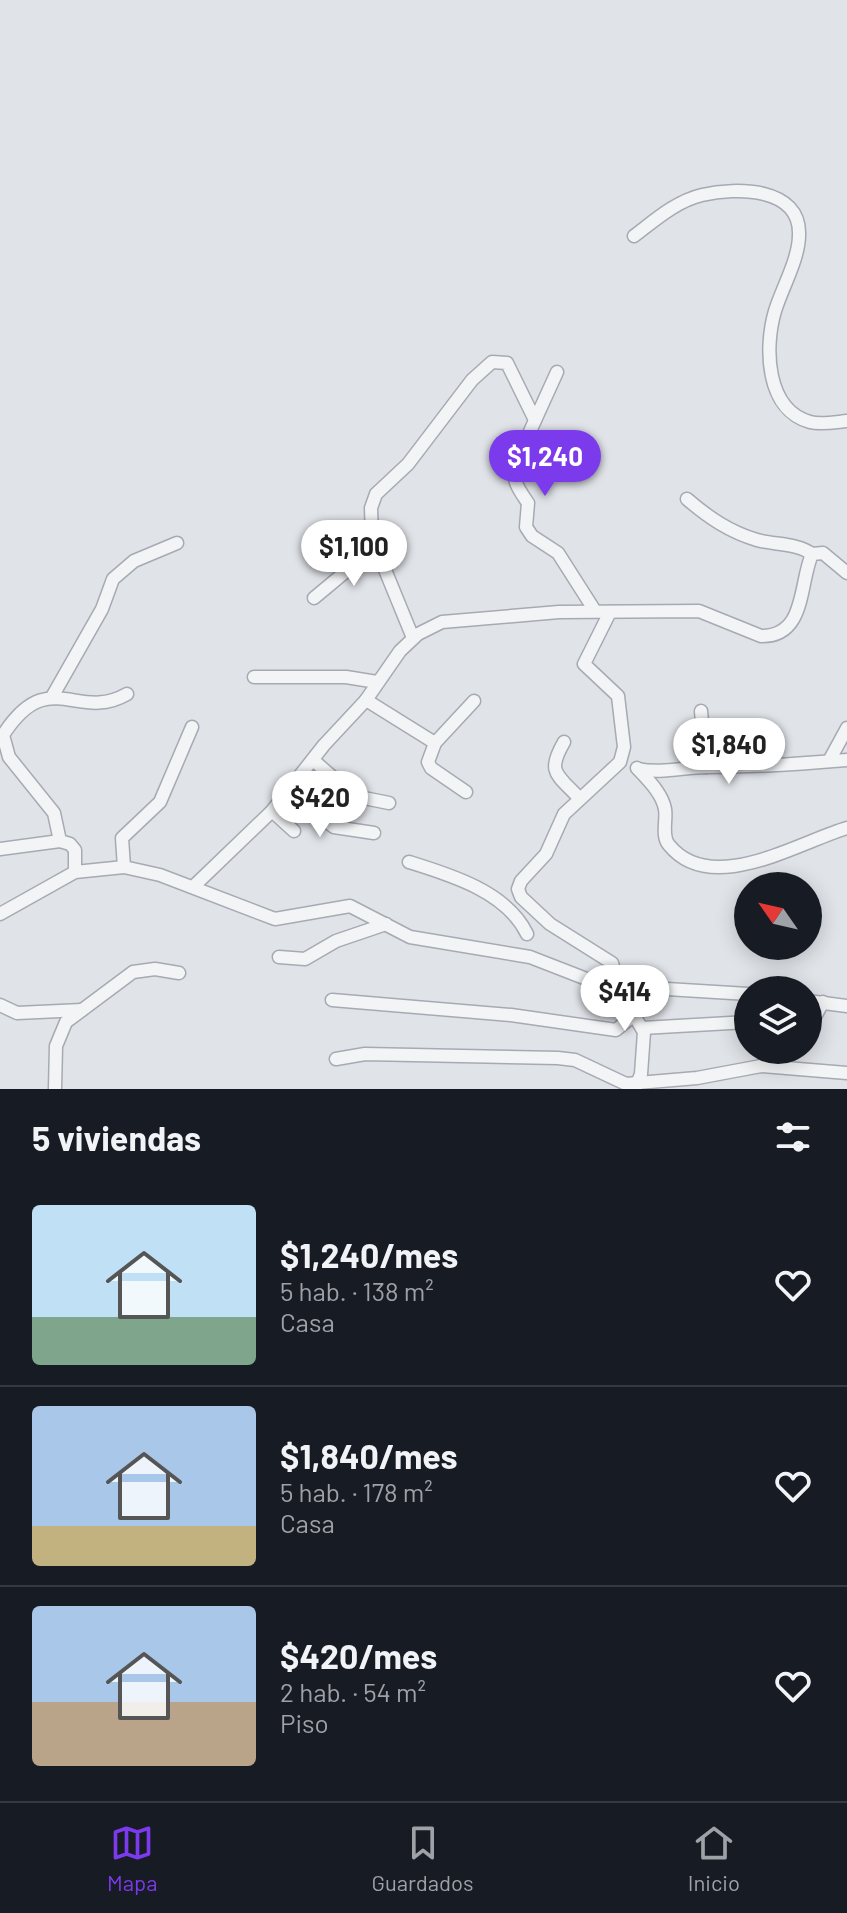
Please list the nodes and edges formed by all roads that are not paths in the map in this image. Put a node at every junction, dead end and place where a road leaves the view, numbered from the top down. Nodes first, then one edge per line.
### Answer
1 (634, 236) dead end
2 (557, 372) dead end
3 (535, 420) junction
4 (847, 421) edge
5 (687, 499) dead end
6 (177, 543) dead end
7 (378, 553) junction
8 (812, 554) junction
9 (847, 573) edge
10 (314, 598) dead end
11 (595, 611) junction
12 (610, 612) junction
13 (413, 638) junction
14 (254, 677) dead end
15 (377, 682) junction
16 (127, 694) dead end
17 (52, 697) junction
18 (366, 700) junction
19 (474, 701) dead end
20 (701, 711) dead end
21 (192, 727) dead end
22 (847, 728) edge
23 (2, 734) edge
24 (564, 742) dead end
25 (435, 743) junction
26 (4, 757) edge
27 (621, 759) junction
28 (313, 760) junction
29 (847, 760) edge
30 (829, 761) junction
31 (706, 767) junction
32 (637, 768) junction
33 (288, 791) junction
34 (466, 792) dead end
35 (580, 799) junction
36 (389, 803) dead end
37 (272, 811) junction
38 (847, 828) edge
39 (294, 831) dead end
40 (374, 833) dead end
41 (60, 841) junction
42 (0, 849) edge
43 (409, 862) dead end
44 (124, 867) junction
45 (75, 872) junction
46 (193, 887) junction
47 (0, 914) edge
48 (386, 924) junction
49 (527, 934) dead end
50 (279, 957) dead end
51 (179, 973) dead end
52 (620, 986) junction
53 (847, 990) edge
54 (734, 993) edge
55 (332, 1000) dead end
56 (823, 1002) edge
57 (0, 1005) edge
58 (846, 1006) edge
59 (82, 1010) junction
60 (634, 1015) junction
61 (734, 1023) edge
62 (642, 1028) junction
63 (336, 1059) dead end
64 (847, 1073) edge
65 (636, 1087) edge
66 (55, 1089) edge

1 - 4 street
2 - 3 street
3 - 7 street
3 - 11 street
5 - 8 street
6 - 17 street
7 - 10 street
7 - 13 street
8 - 9 street
8 - 12 street
11 - 12 street
11 - 13 street
12 - 27 street
13 - 15 street
14 - 15 street
15 - 18 street
16 - 17 street
17 - 23 street
18 - 25 street
18 - 28 street
19 - 25 street
20 - 31 street
21 - 44 street
22 - 30 street
23 - 26 street
24 - 35 street
25 - 34 street
26 - 41 street
27 - 32 street
27 - 35 street
28 - 33 street
28 - 36 street
29 - 30 street
30 - 31 street
31 - 32 street
32 - 38 street
33 - 37 street
33 - 40 street
35 - 52 street
37 - 39 street
37 - 46 street
41 - 42 street
41 - 45 street
43 - 49 street
44 - 45 street
44 - 46 street
45 - 47 street
46 - 48 street
48 - 50 street
48 - 52 street
51 - 59 street
52 - 54 street
52 - 60 street
53 - 58 street
55 - 60 street
56 - 58 street
57 - 59 street
59 - 66 street
60 - 62 street
61 - 62 street
62 - 65 street
63 - 65 street
64 - 65 street

